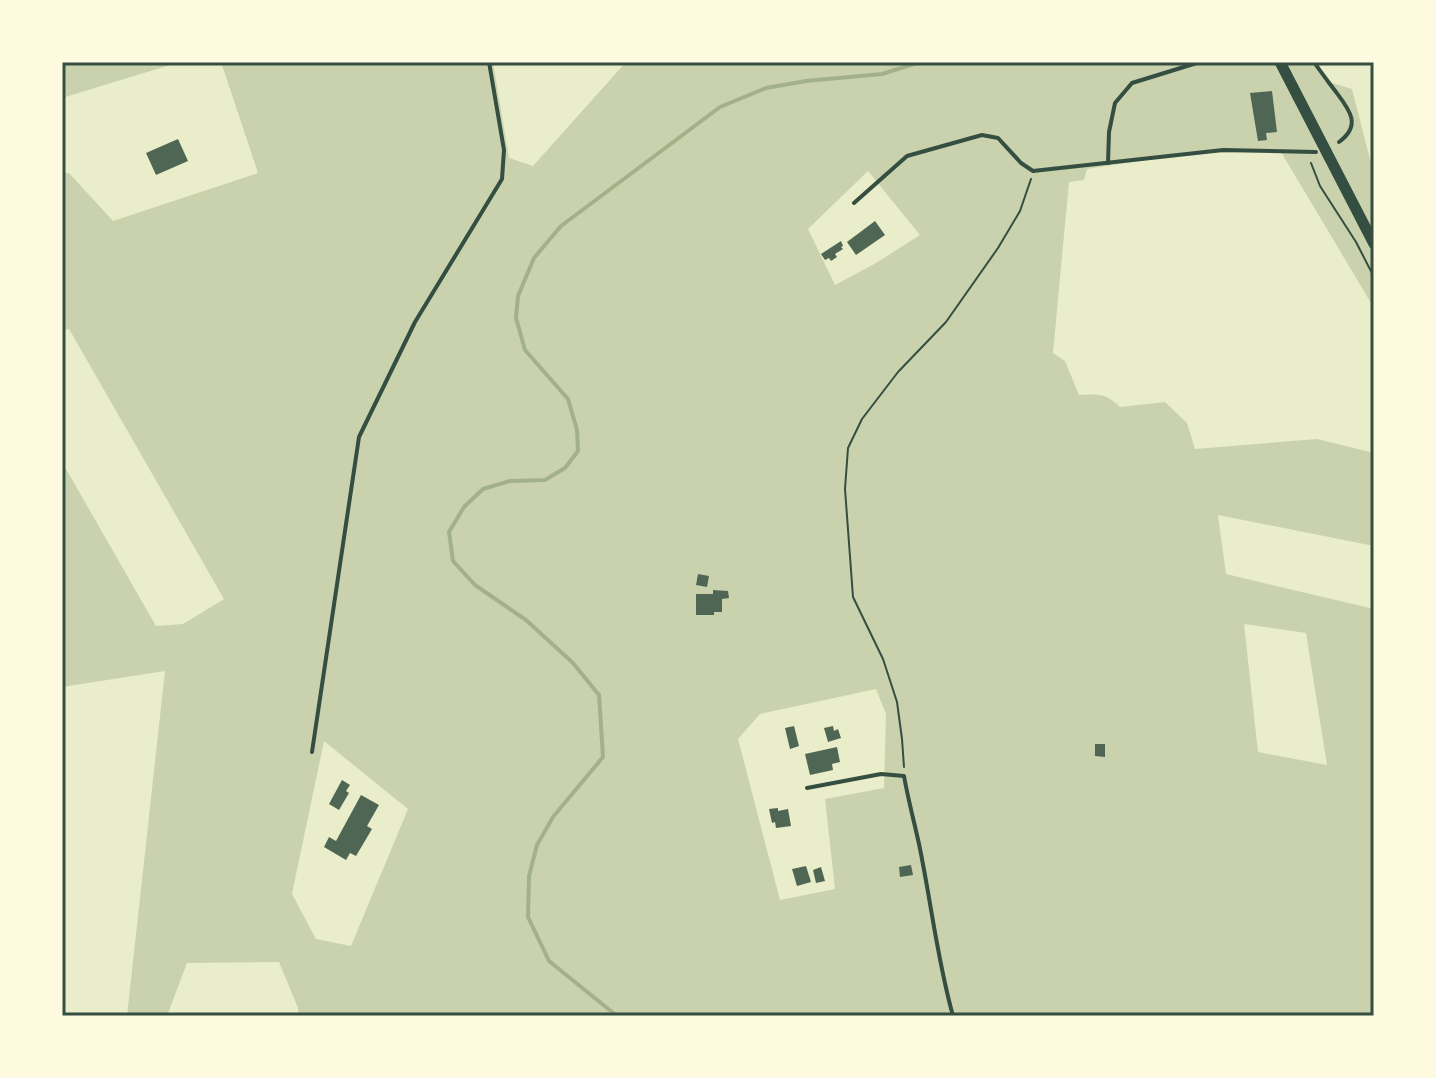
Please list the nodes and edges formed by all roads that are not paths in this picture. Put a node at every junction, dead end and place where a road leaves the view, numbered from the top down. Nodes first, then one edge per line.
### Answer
1 (489, 62) edge
2 (1200, 62) edge
3 (1280, 62) edge
4 (1314, 62) edge
5 (1339, 142) dead end
6 (1316, 152) dead end
7 (1108, 163) junction
8 (854, 203) dead end
9 (1374, 244) edge
10 (312, 752) dead end
11 (807, 788) dead end
12 (953, 1016) edge

1 - 10 lane
2 - 7 lane
3 - 9 main road
4 - 5 lane
6 - 7 lane
7 - 8 lane
11 - 12 lane

